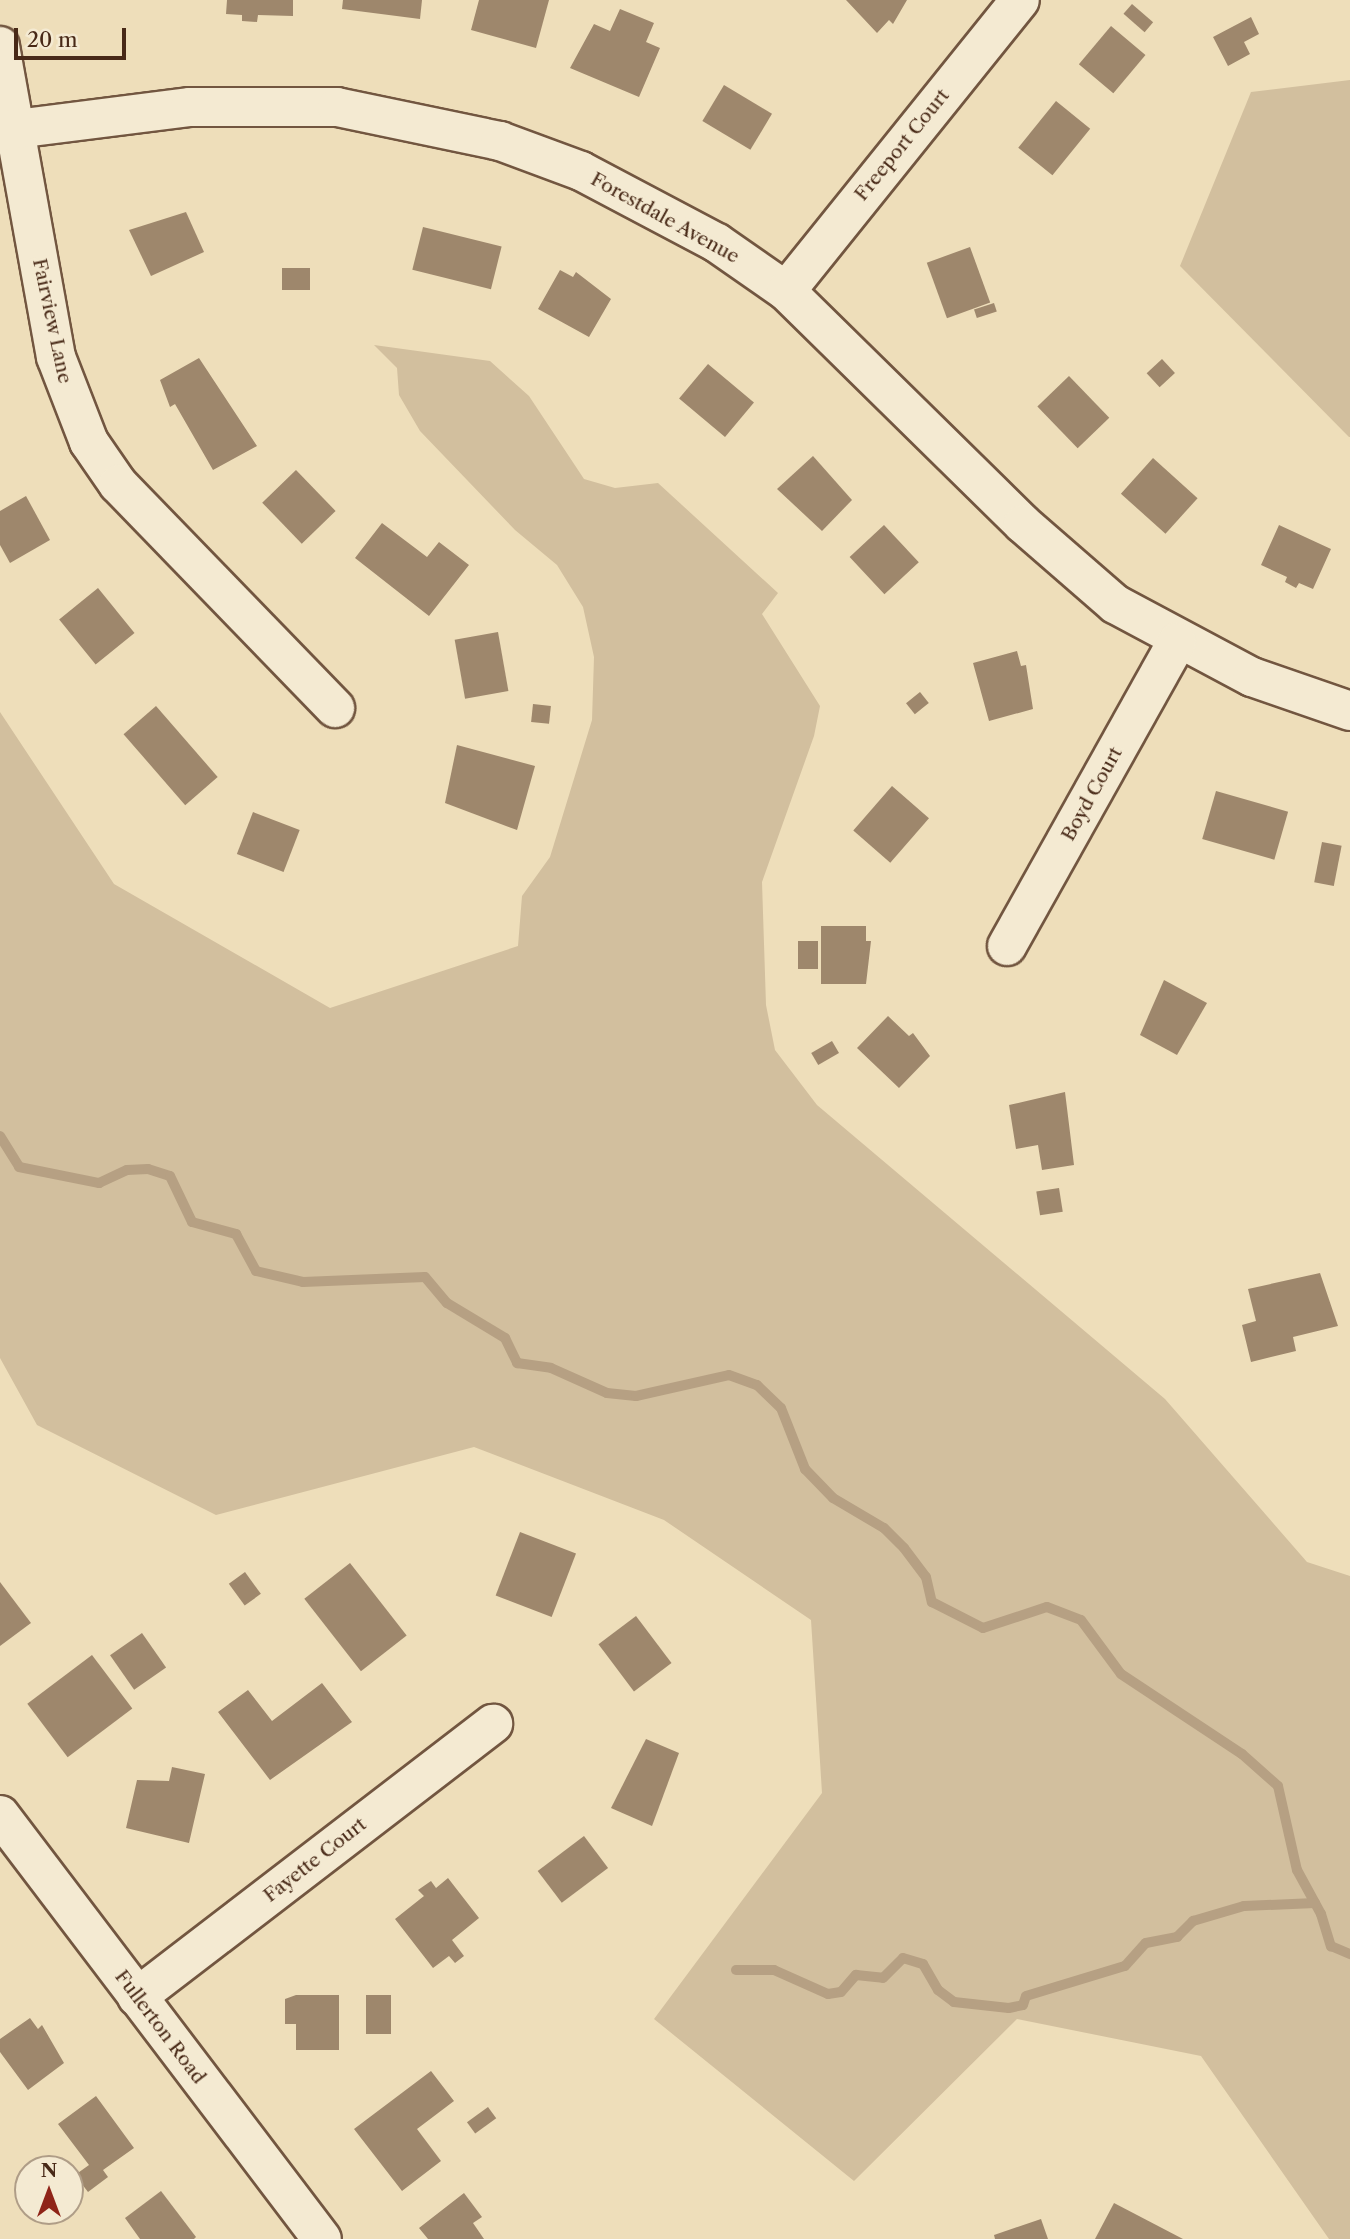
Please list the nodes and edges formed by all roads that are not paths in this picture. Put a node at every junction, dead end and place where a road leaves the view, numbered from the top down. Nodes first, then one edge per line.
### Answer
1 (1020, 0) edge
2 (0, 46) edge
3 (7, 129) edge
4 (786, 291) junction
5 (1177, 642) junction
6 (335, 708) dead end
7 (1350, 711) edge
8 (1007, 946) dead end
9 (494, 1724) dead end
10 (0, 1815) edge
11 (137, 1997) junction
12 (322, 2239) edge

1 - 4 street, Freeport Court
2 - 3 street, Fairview Lane
3 - 4 street, Forestdale Avenue
3 - 6 street, Fairview Lane
4 - 5 street, Forestdale Avenue
5 - 7 street, Forestdale Avenue
5 - 8 street, Boyd Court
9 - 11 street, Fayette Court
10 - 11 street, Fullerton Road
11 - 12 street, Fullerton Road

